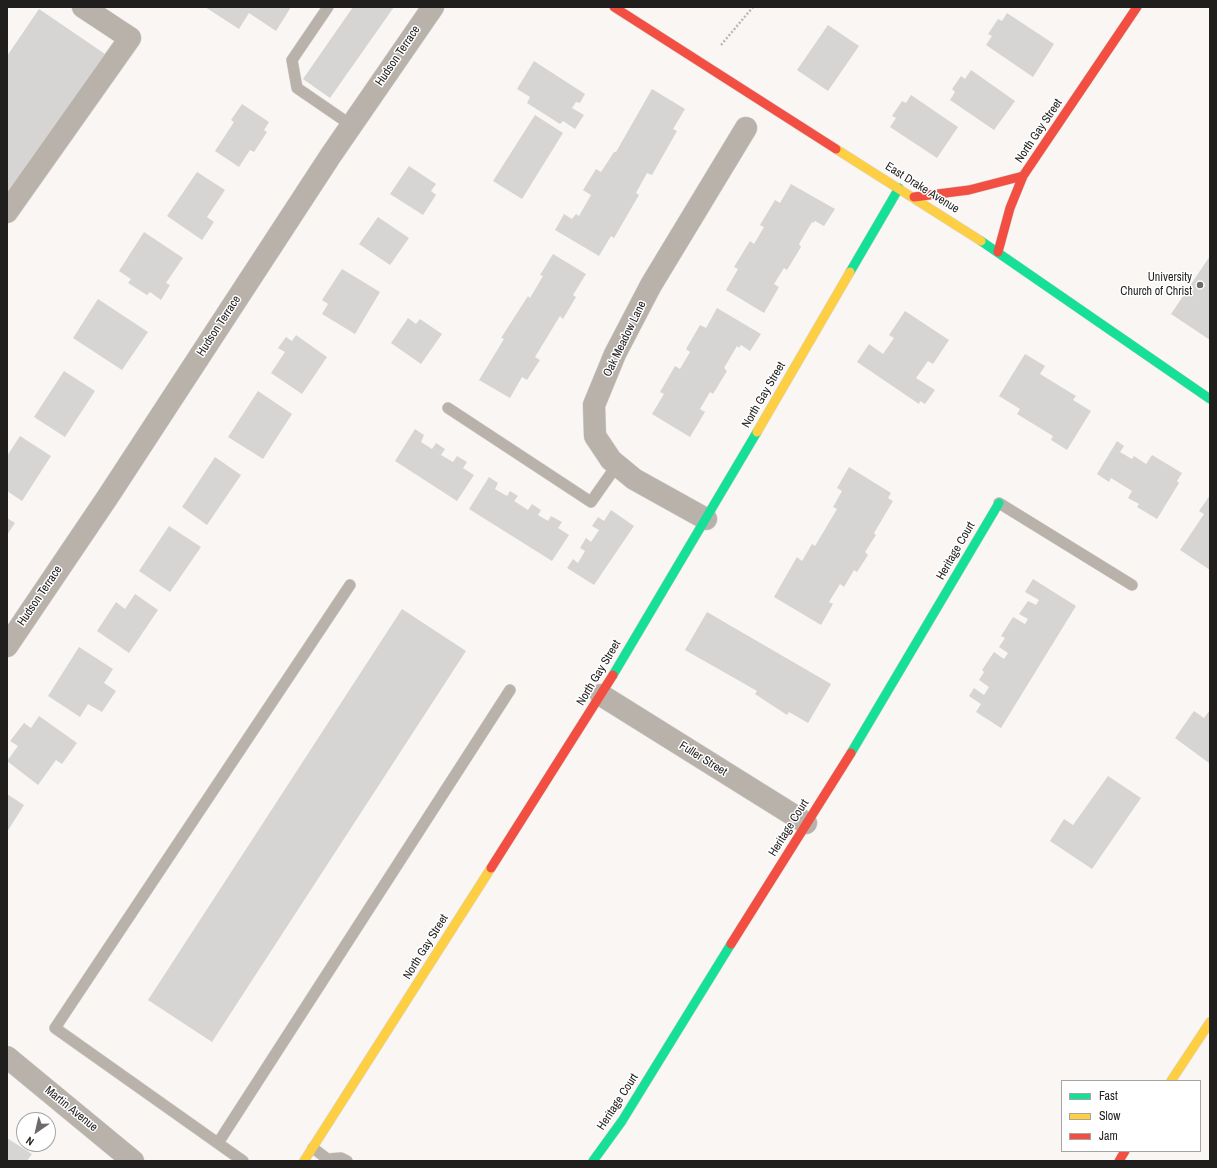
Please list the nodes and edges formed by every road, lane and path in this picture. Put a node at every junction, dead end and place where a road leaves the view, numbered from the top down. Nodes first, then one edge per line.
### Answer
1 (83, 7) edge
2 (328, 7) edge
3 (433, 7) edge
4 (614, 7) edge
5 (753, 7) edge
6 (1138, 7) edge
7 (721, 45) dead end
8 (351, 125) junction
9 (746, 128) dead end
10 (1023, 176) junction
11 (899, 188) junction
12 (914, 197) junction
13 (7, 212) edge
14 (998, 252) junction
15 (1210, 400) edge
16 (448, 408) dead end
17 (617, 465) junction
18 (999, 503) joint
19 (706, 519) junction
20 (350, 585) dead end
21 (1132, 585) dead end
22 (7, 646) edge
23 (510, 690) dead end
24 (600, 695) junction
25 (806, 822) junction
26 (1210, 1022) edge
27 (7, 1057) edge
28 (1172, 1080) edge
29 (218, 1143) junction
30 (313, 1148) junction
31 (1124, 1152) edge
32 (329, 1160) edge
33 (133, 1161) edge
34 (243, 1161) edge
35 (304, 1161) edge
36 (346, 1161) edge
37 (593, 1161) edge
38 (1119, 1161) edge

1 - 13 street
2 - 8 lane
3 - 8 street, Hudson Terrace
4 - 11 street, East Drake Avenue
5 - 7 path
6 - 10 street, North Gay Street
8 - 22 street, Hudson Terrace
9 - 17 street, Oak Meadow Lane
10 - 12 street, North Gay Street
10 - 14 street
11 - 12 street, East Drake Avenue
11 - 19 street, North Gay Street
12 - 14 street, East Drake Avenue
14 - 15 street, East Drake Avenue
16 - 17 lane
17 - 19 street, Oak Meadow Lane
18 - 21 lane
18 - 25 street, Heritage Court
19 - 24 street, North Gay Street
20 - 29 lane
23 - 29 lane
24 - 25 street, Fuller Street
24 - 30 street, North Gay Street
25 - 37 street, Heritage Court
26 - 28 street
27 - 33 street, Martin Avenue
29 - 34 lane
30 - 32 lane
30 - 35 street, North Gay Street
31 - 38 street
32 - 36 lane

